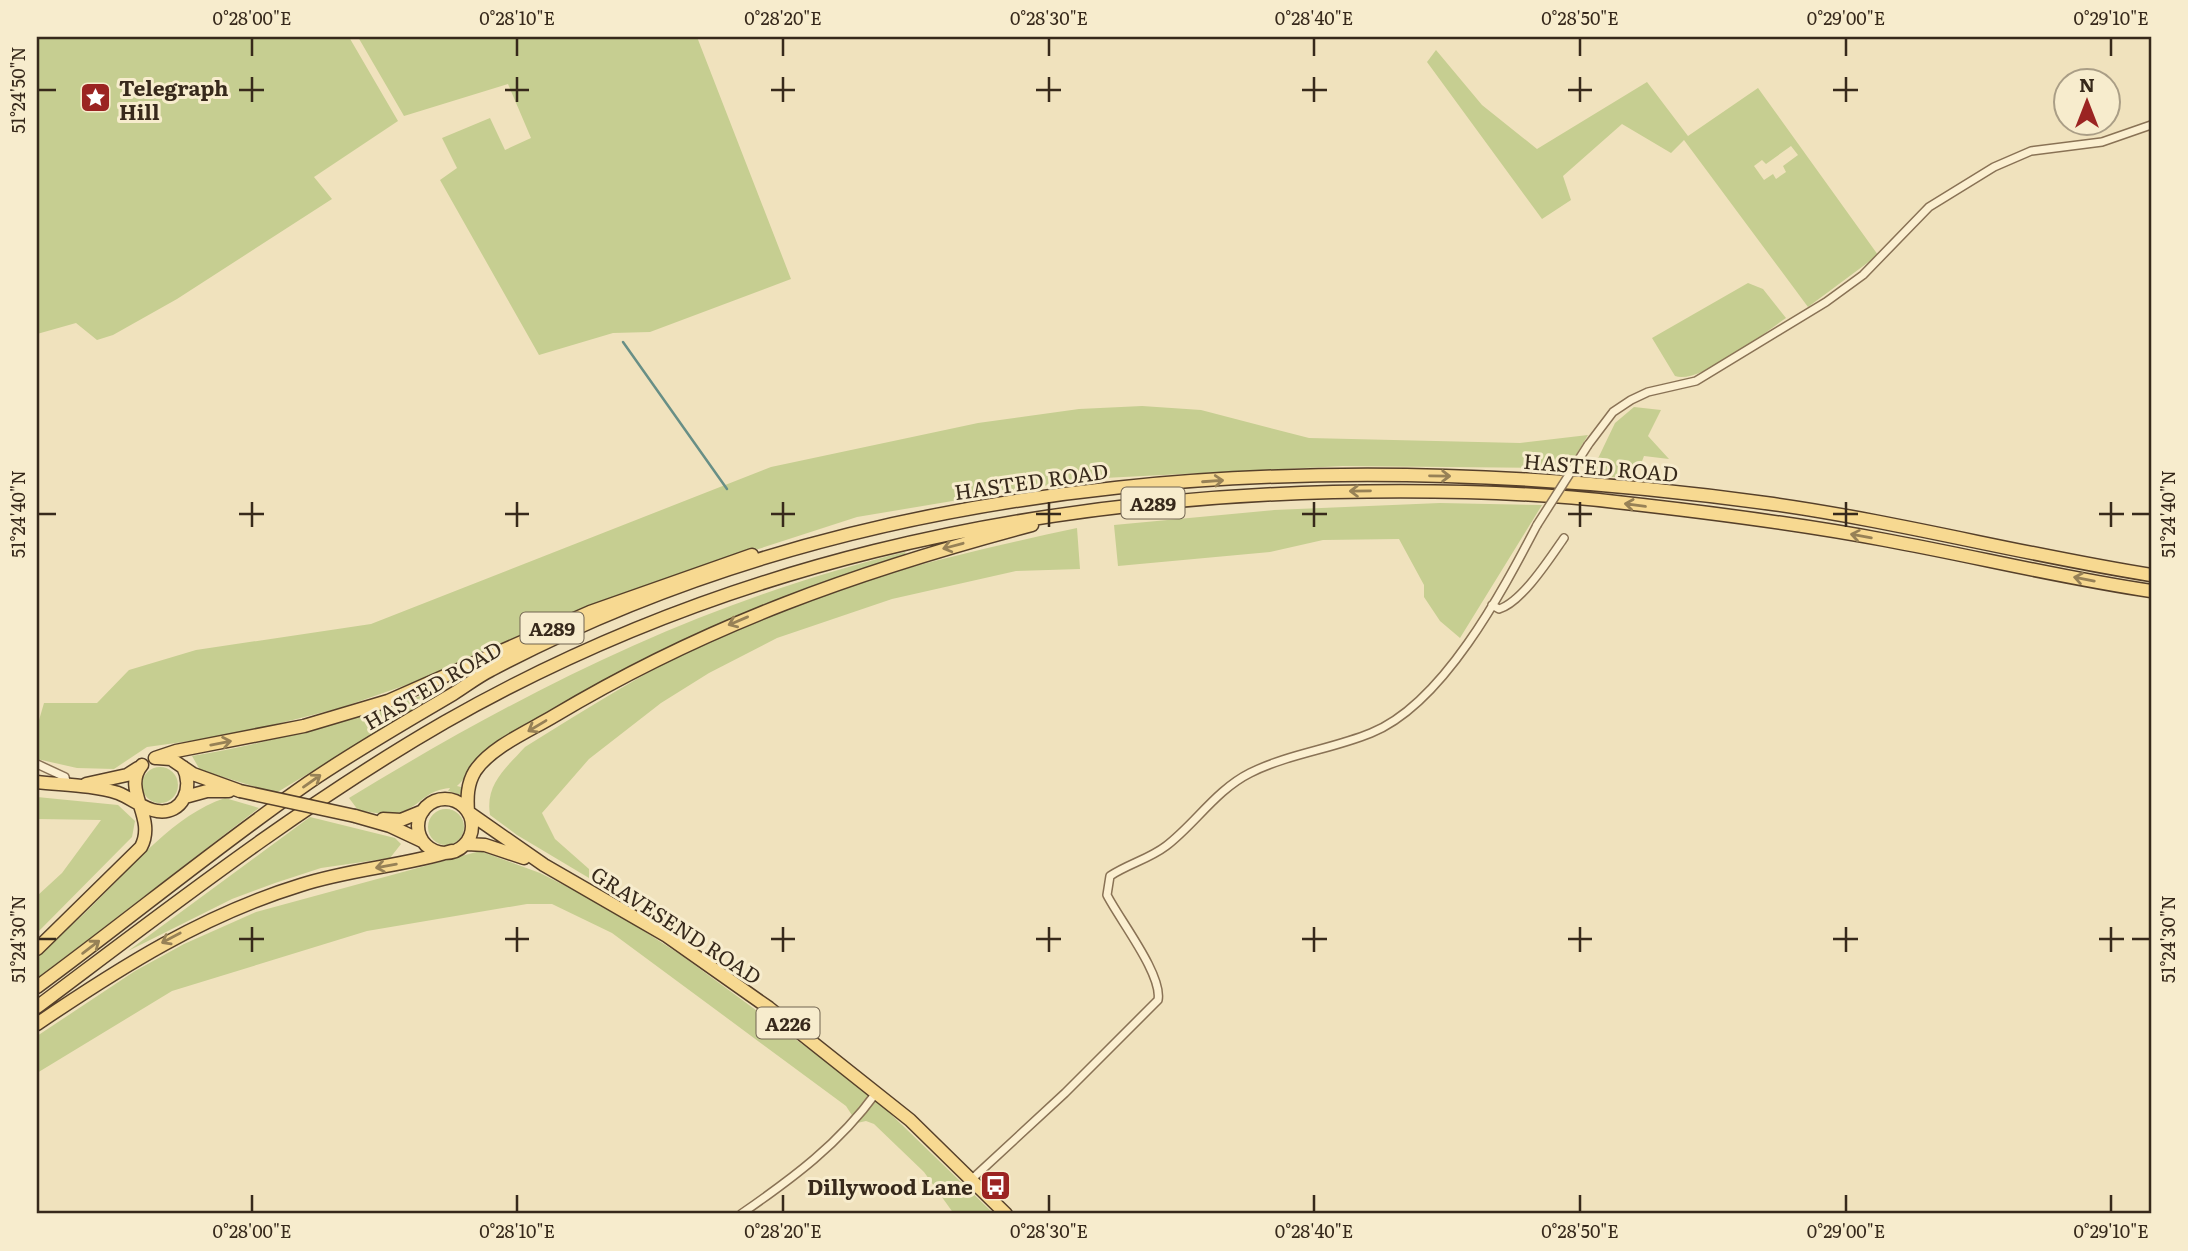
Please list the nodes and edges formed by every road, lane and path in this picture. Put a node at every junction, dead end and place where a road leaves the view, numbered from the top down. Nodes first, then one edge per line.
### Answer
1 (2151, 125) edge
2 (1090, 509) junction
3 (953, 510) junction
4 (1564, 538) dead end
5 (2151, 575) edge
6 (2151, 591) edge
7 (1492, 605) junction
8 (155, 758) junction
9 (37, 764) edge
10 (142, 765) junction
11 (183, 767) junction
12 (37, 782) edge
13 (72, 785) junction
14 (240, 791) junction
15 (185, 797) junction
16 (140, 802) junction
17 (423, 811) junction
18 (468, 812) junction
19 (355, 816) junction
20 (422, 841) junction
21 (467, 844) junction
22 (452, 851) junction
23 (544, 865) junction
24 (37, 949) edge
25 (37, 988) edge
26 (37, 1007) edge
27 (37, 1024) edge
28 (876, 1093) junction
29 (972, 1179) junction
30 (741, 1214) edge
31 (1006, 1214) edge

1 - 7 street, bridge
6 -> 2 main road, HASTED ROAD / A289
2 -> 18 main road, A289
2 - 26 main road, HASTED ROAD / A289
3 -> 5 main road, HASTED ROAD / A289
8 -> 3 main road, A289
25 -> 3 main road, HASTED ROAD / A289
4 - 7 street
7 - 29 street
8 - 10 main road
8 - 11 main road
9 - 13 street
10 - 13 main road
10 - 16 main road
11 - 14 main road
11 - 15 main road
12 - 13 main road
13 - 16 main road
14 - 15 main road
14 - 19 main road, bridge
15 - 16 main road
16 - 24 main road
17 - 18 main road
17 - 19 main road
17 - 20 main road
18 - 21 main road
18 - 23 main road, GRAVESEND ROAD / A226
19 - 20 main road
20 - 22 main road
21 - 22 main road
21 - 23 main road, GRAVESEND ROAD / A226
22 -> 27 main road
23 - 28 main road, GRAVESEND ROAD / A226
28 - 29 main road, GRAVESEND ROAD / A226
28 - 30 street
29 - 31 main road, GRAVESEND ROAD / A226

